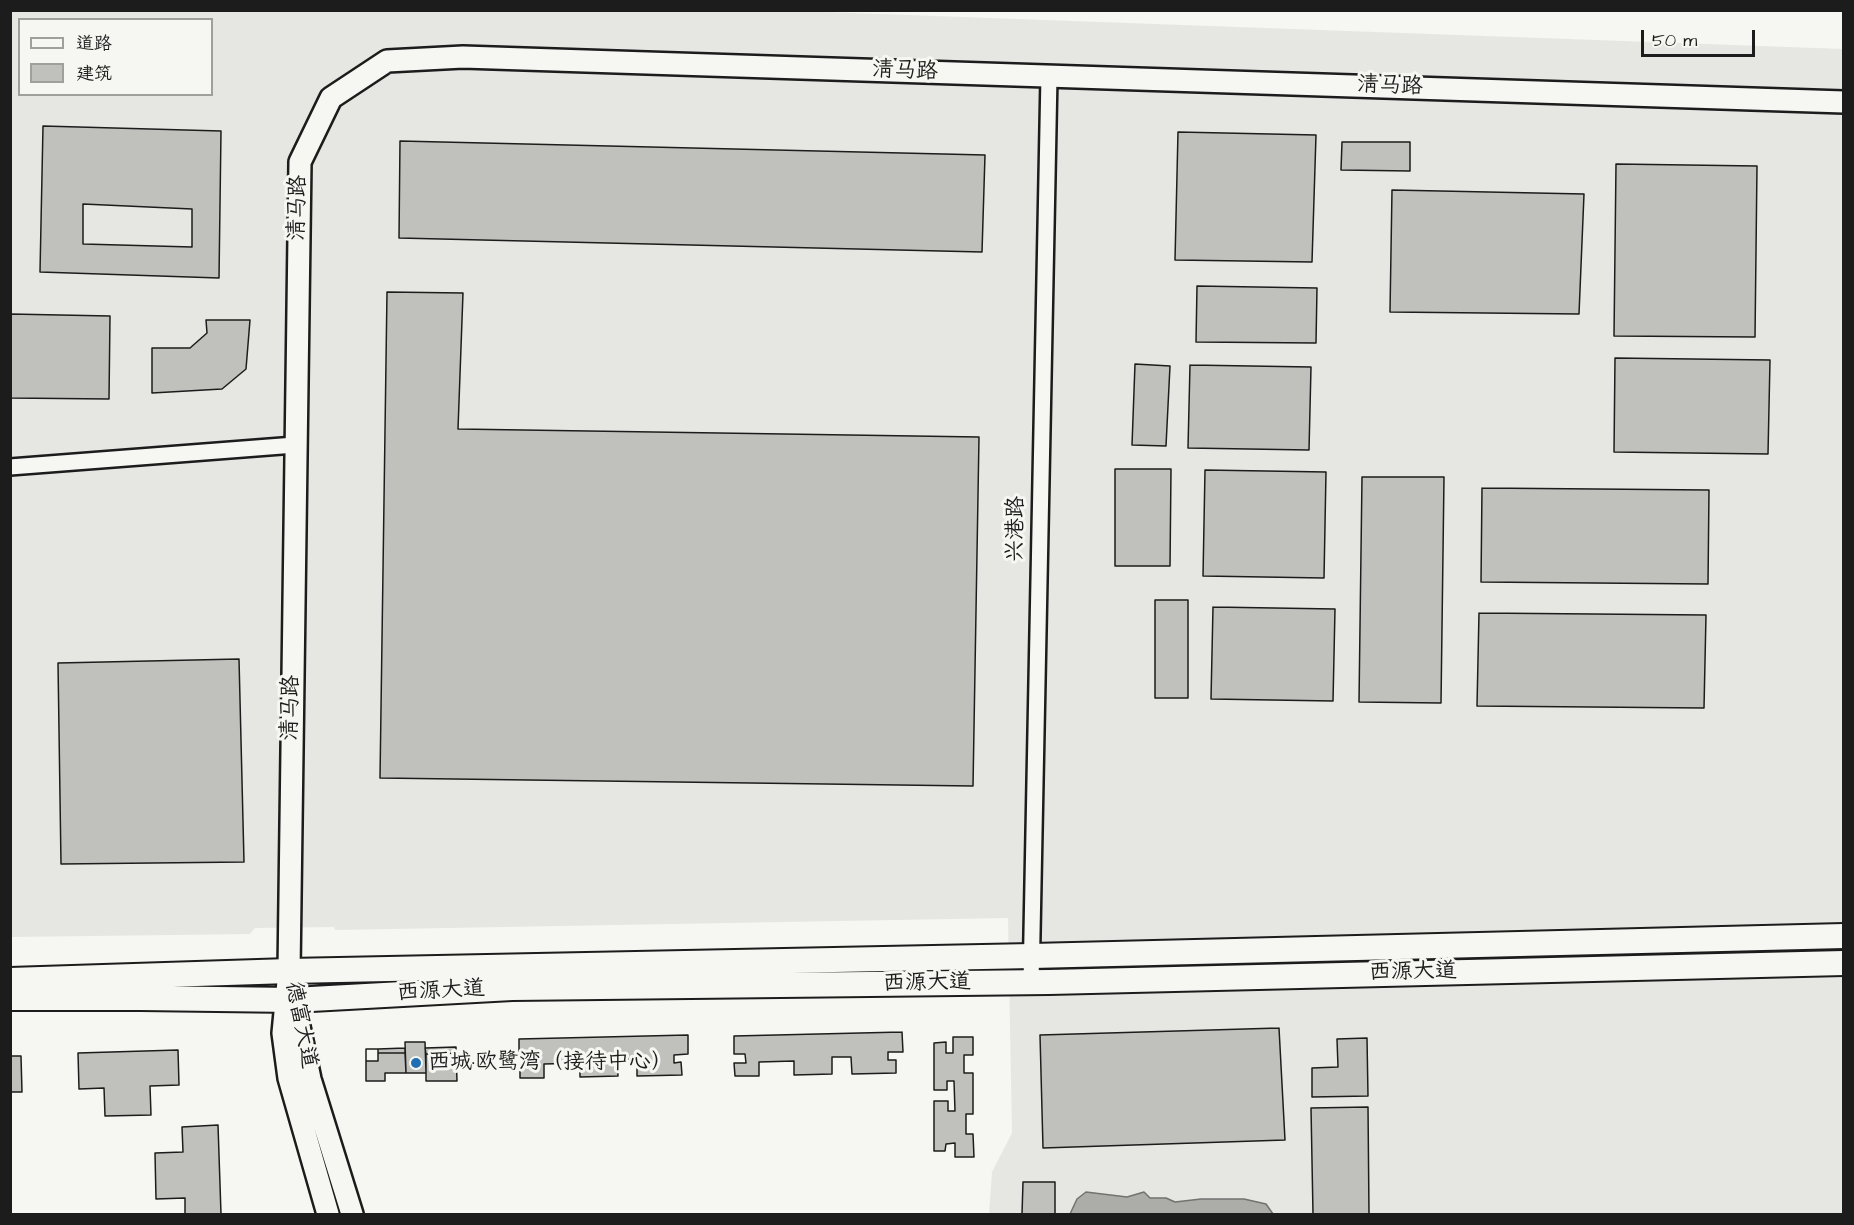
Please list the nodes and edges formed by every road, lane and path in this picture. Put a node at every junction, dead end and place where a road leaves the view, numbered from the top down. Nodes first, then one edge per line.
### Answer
1 (1049, 76) junction
2 (1844, 102) edge
3 (295, 445) junction
4 (10, 467) edge
5 (1844, 936) edge
6 (1032, 956) junction
7 (1844, 963) edge
8 (289, 971) junction
9 (10, 980) edge
10 (1031, 983) junction
11 (10, 998) edge
12 (290, 1000) junction
13 (328, 1215) edge
14 (352, 1215) edge

1 - 2 street, 清马路
1 - 3 street, 清马路
1 - 6 street, 兴港路
3 - 4 street
3 - 8 street, 清马路
5 - 6 main road, 西源大道
6 - 8 main road, 西源大道
6 - 10 street, 兴港路
7 - 10 main road, 西源大道
8 - 9 main road, 西源大道
8 - 12 street, 德富大道
10 - 12 main road, 西源大道
11 - 12 main road, 西源大道
12 - 13 street, 德富大道
12 - 14 street, 德富大道

